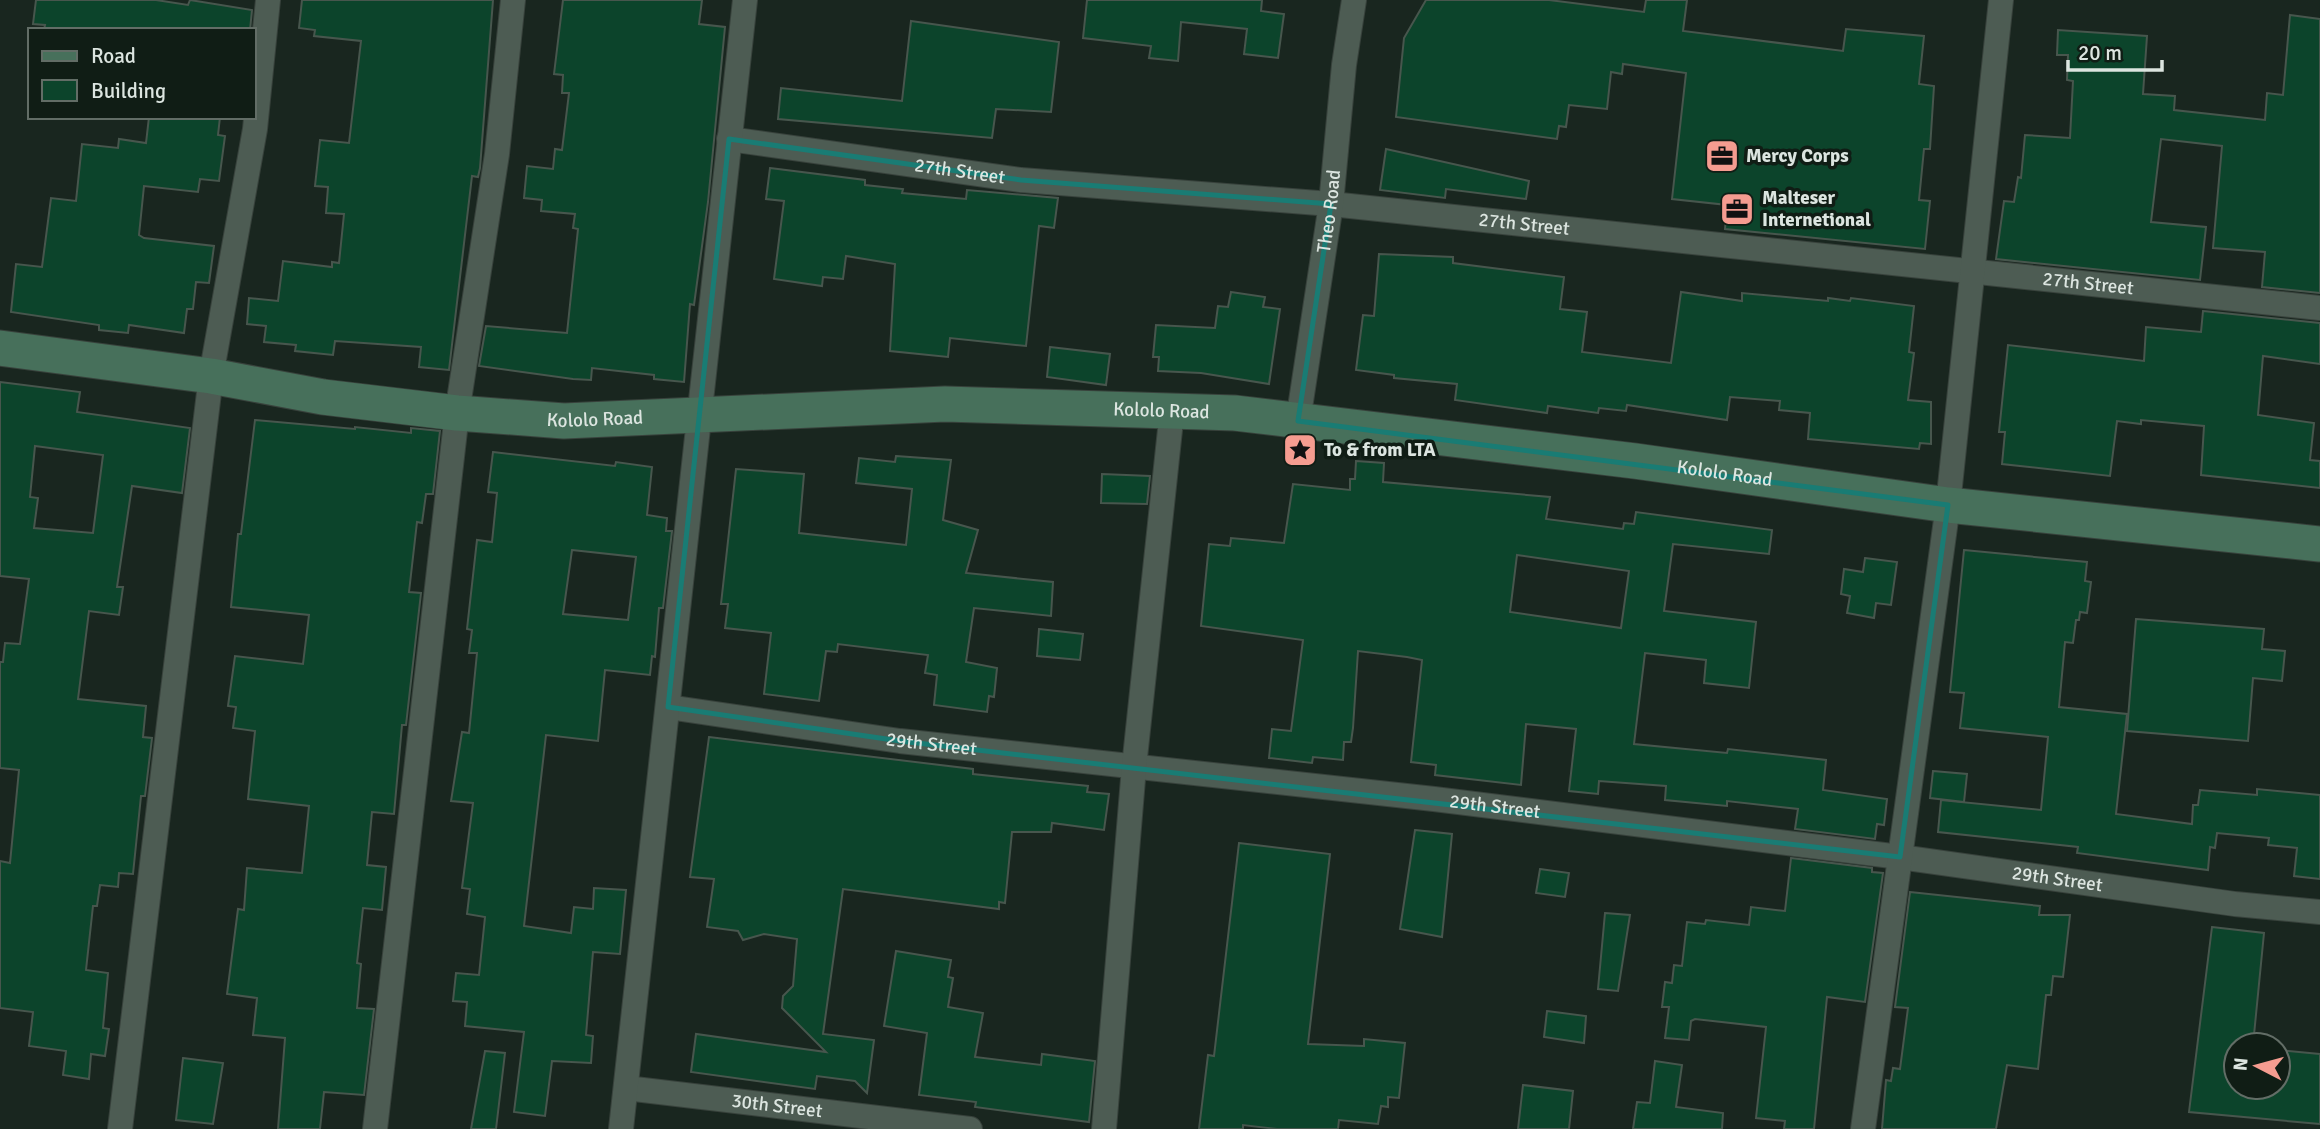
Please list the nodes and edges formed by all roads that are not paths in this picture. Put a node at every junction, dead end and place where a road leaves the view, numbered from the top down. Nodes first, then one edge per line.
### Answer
1 (268, 0) edge
2 (513, 0) edge
3 (745, 0) edge
4 (1354, 0) edge
5 (2001, 0) edge
6 (729, 139) junction
7 (1331, 204) junction
8 (1971, 274) junction
9 (2320, 308) edge
10 (0, 348) edge
11 (211, 376) junction
12 (1172, 411) junction
13 (457, 413) junction
14 (699, 416) junction
15 (1298, 421) junction
16 (1948, 505) junction
17 (2320, 544) edge
18 (668, 707) junction
19 (1133, 767) junction
20 (1899, 857) junction
21 (2320, 912) edge
22 (626, 1087) junction
23 (120, 1129) edge
24 (375, 1129) edge
25 (621, 1129) edge
26 (970, 1129) edge
27 (1104, 1129) edge
28 (1863, 1129) edge

1 - 11 street
2 - 13 street
3 - 6 street
4 - 7 street, Theo Road
5 - 8 street
6 - 7 street, 27th Street
6 - 14 street
7 - 8 street, 27th Street
7 - 15 street, Theo Road
8 - 9 street, 27th Street
8 - 16 street
10 - 11 street, Kololo Road
11 - 13 street, Kololo Road
11 - 23 street
12 - 14 street, Kololo Road
12 - 15 street, Kololo Road
12 - 19 street
13 - 14 street, Kololo Road
13 - 24 street
14 - 18 street
15 - 16 street, Kololo Road
16 - 17 street, Kololo Road
16 - 20 street
18 - 19 street, 29th Street
18 - 22 street
19 - 20 street, 29th Street
19 - 27 street
20 - 21 street, 29th Street
20 - 28 street
22 - 25 street
22 - 26 street, 30th Street

